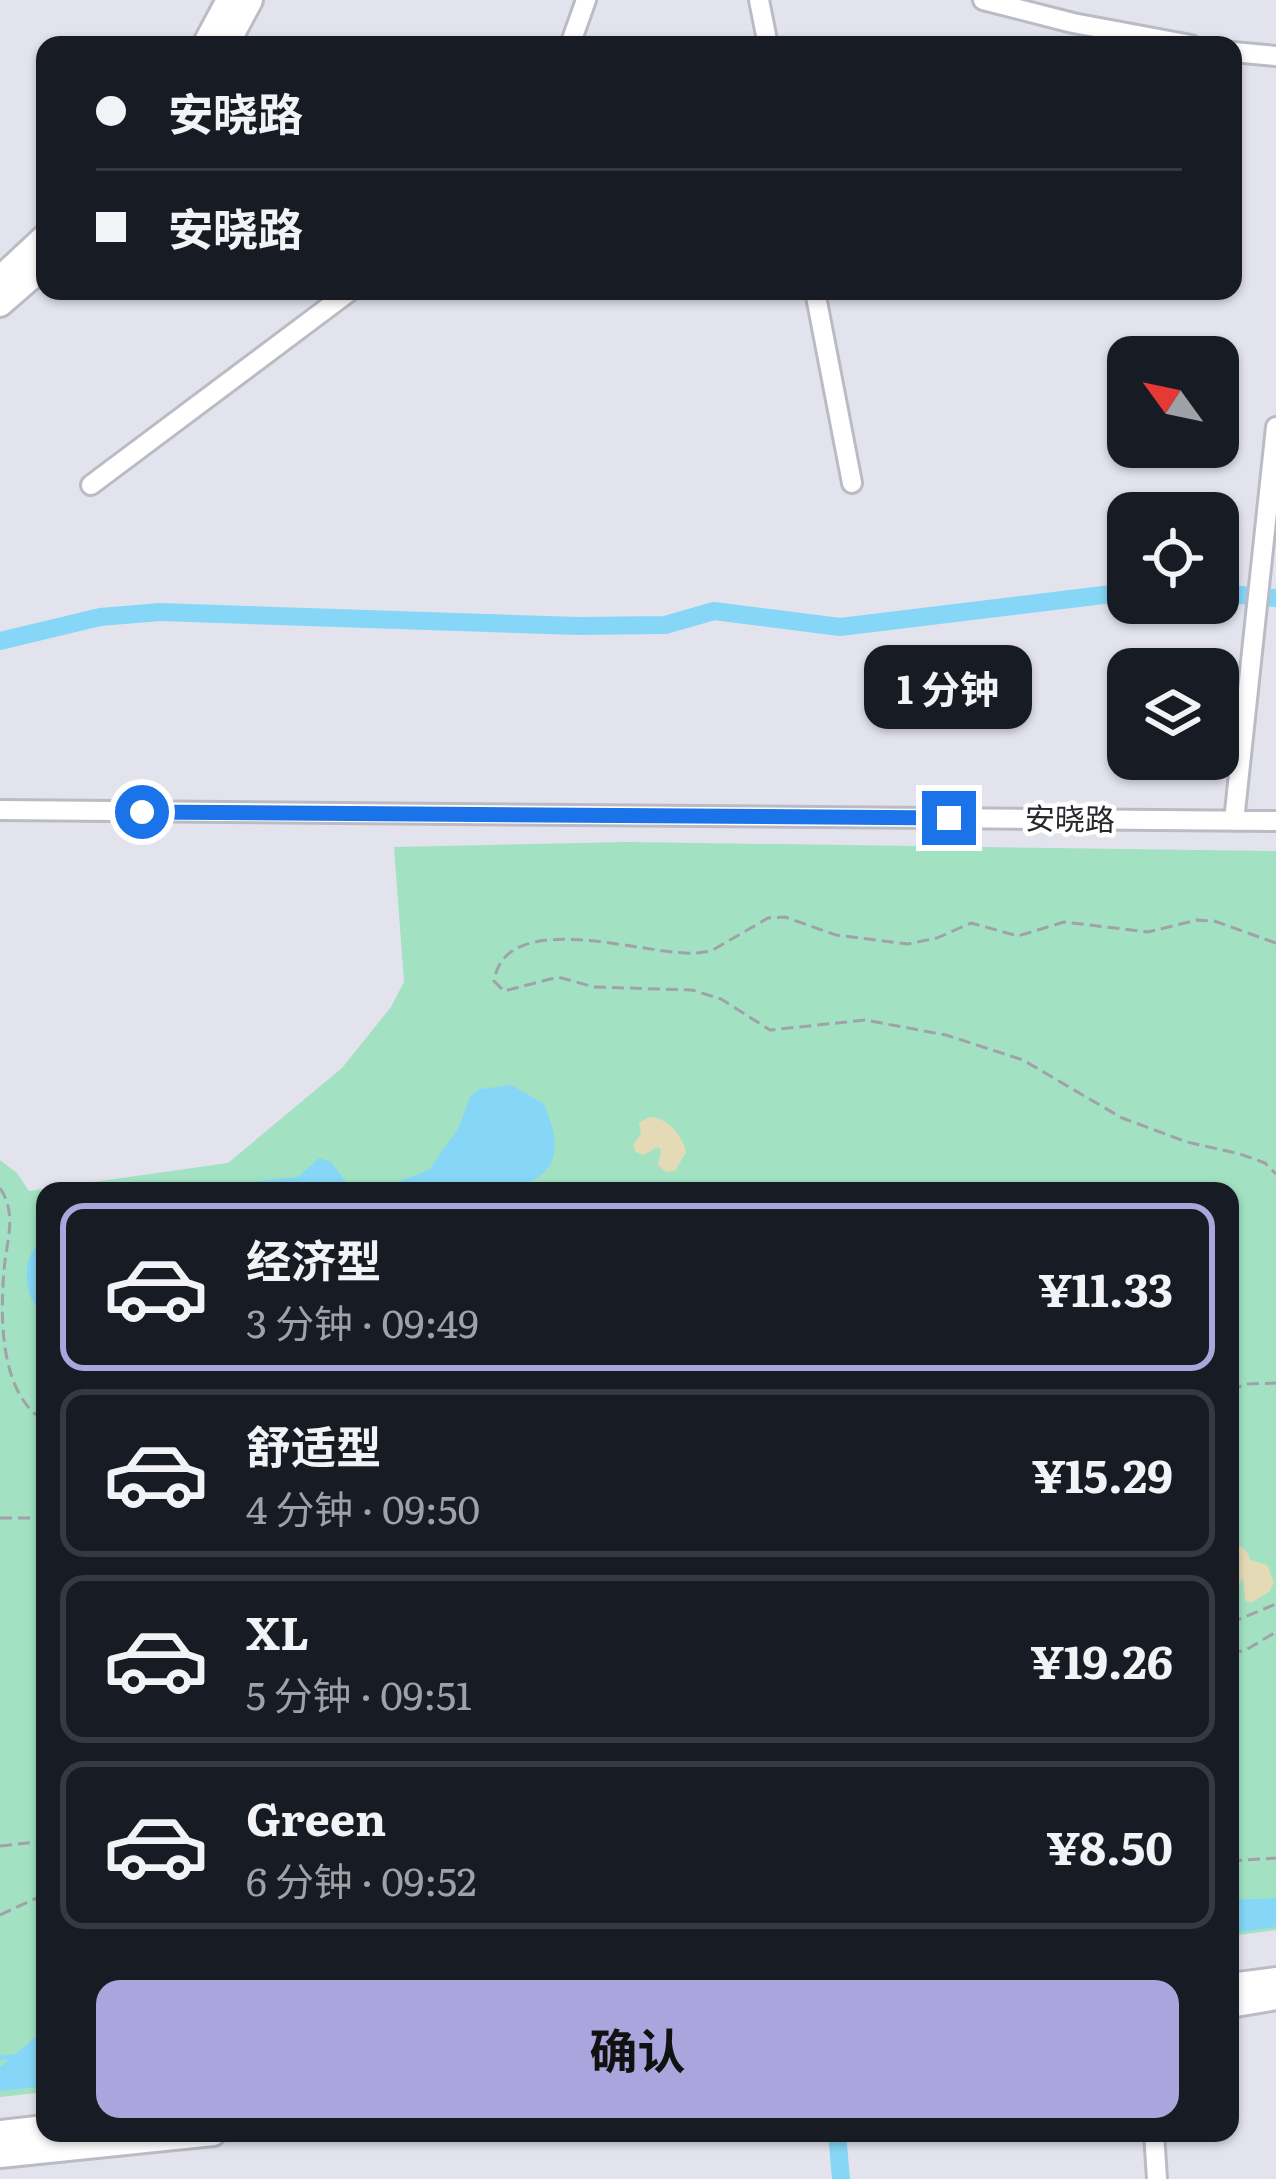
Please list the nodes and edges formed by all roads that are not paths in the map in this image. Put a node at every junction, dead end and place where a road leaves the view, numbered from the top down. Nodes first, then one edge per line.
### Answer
1 (229, 0) edge
2 (250, 0) edge
3 (586, 0) edge
4 (759, 0) edge
5 (983, 0) edge
6 (210, 36) edge
7 (231, 36) edge
8 (573, 36) edge
9 (766, 36) edge
10 (1143, 36) edge
11 (1242, 53) edge
12 (1276, 56) edge
13 (36, 246) edge
14 (36, 273) edge
15 (0, 278) edge
16 (338, 300) edge
17 (817, 300) edge
18 (0, 304) edge
19 (1276, 427) edge
20 (852, 483) dead end
21 (91, 485) dead end
22 (0, 810) edge
23 (1234, 821) junction
24 (1276, 821) edge
25 (1276, 1980) edge
26 (1239, 1985) edge
27 (1276, 1997) edge
28 (1239, 2003) edge
29 (36, 2129) edge
30 (0, 2133) edge
31 (126, 2142) edge
32 (1155, 2142) edge
33 (0, 2155) edge
34 (1157, 2179) edge

1 - 6 main road
2 - 7 main road
3 - 8 street
4 - 9 street
5 - 10 street
11 - 12 street
13 - 15 main road
14 - 18 main road
16 - 21 street
17 - 20 street
19 - 23 street
22 - 23 street, 安晓路
23 - 24 street, 安晓路
25 - 26 main road
27 - 28 main road
29 - 30 main road
31 - 33 main road
32 - 34 street

